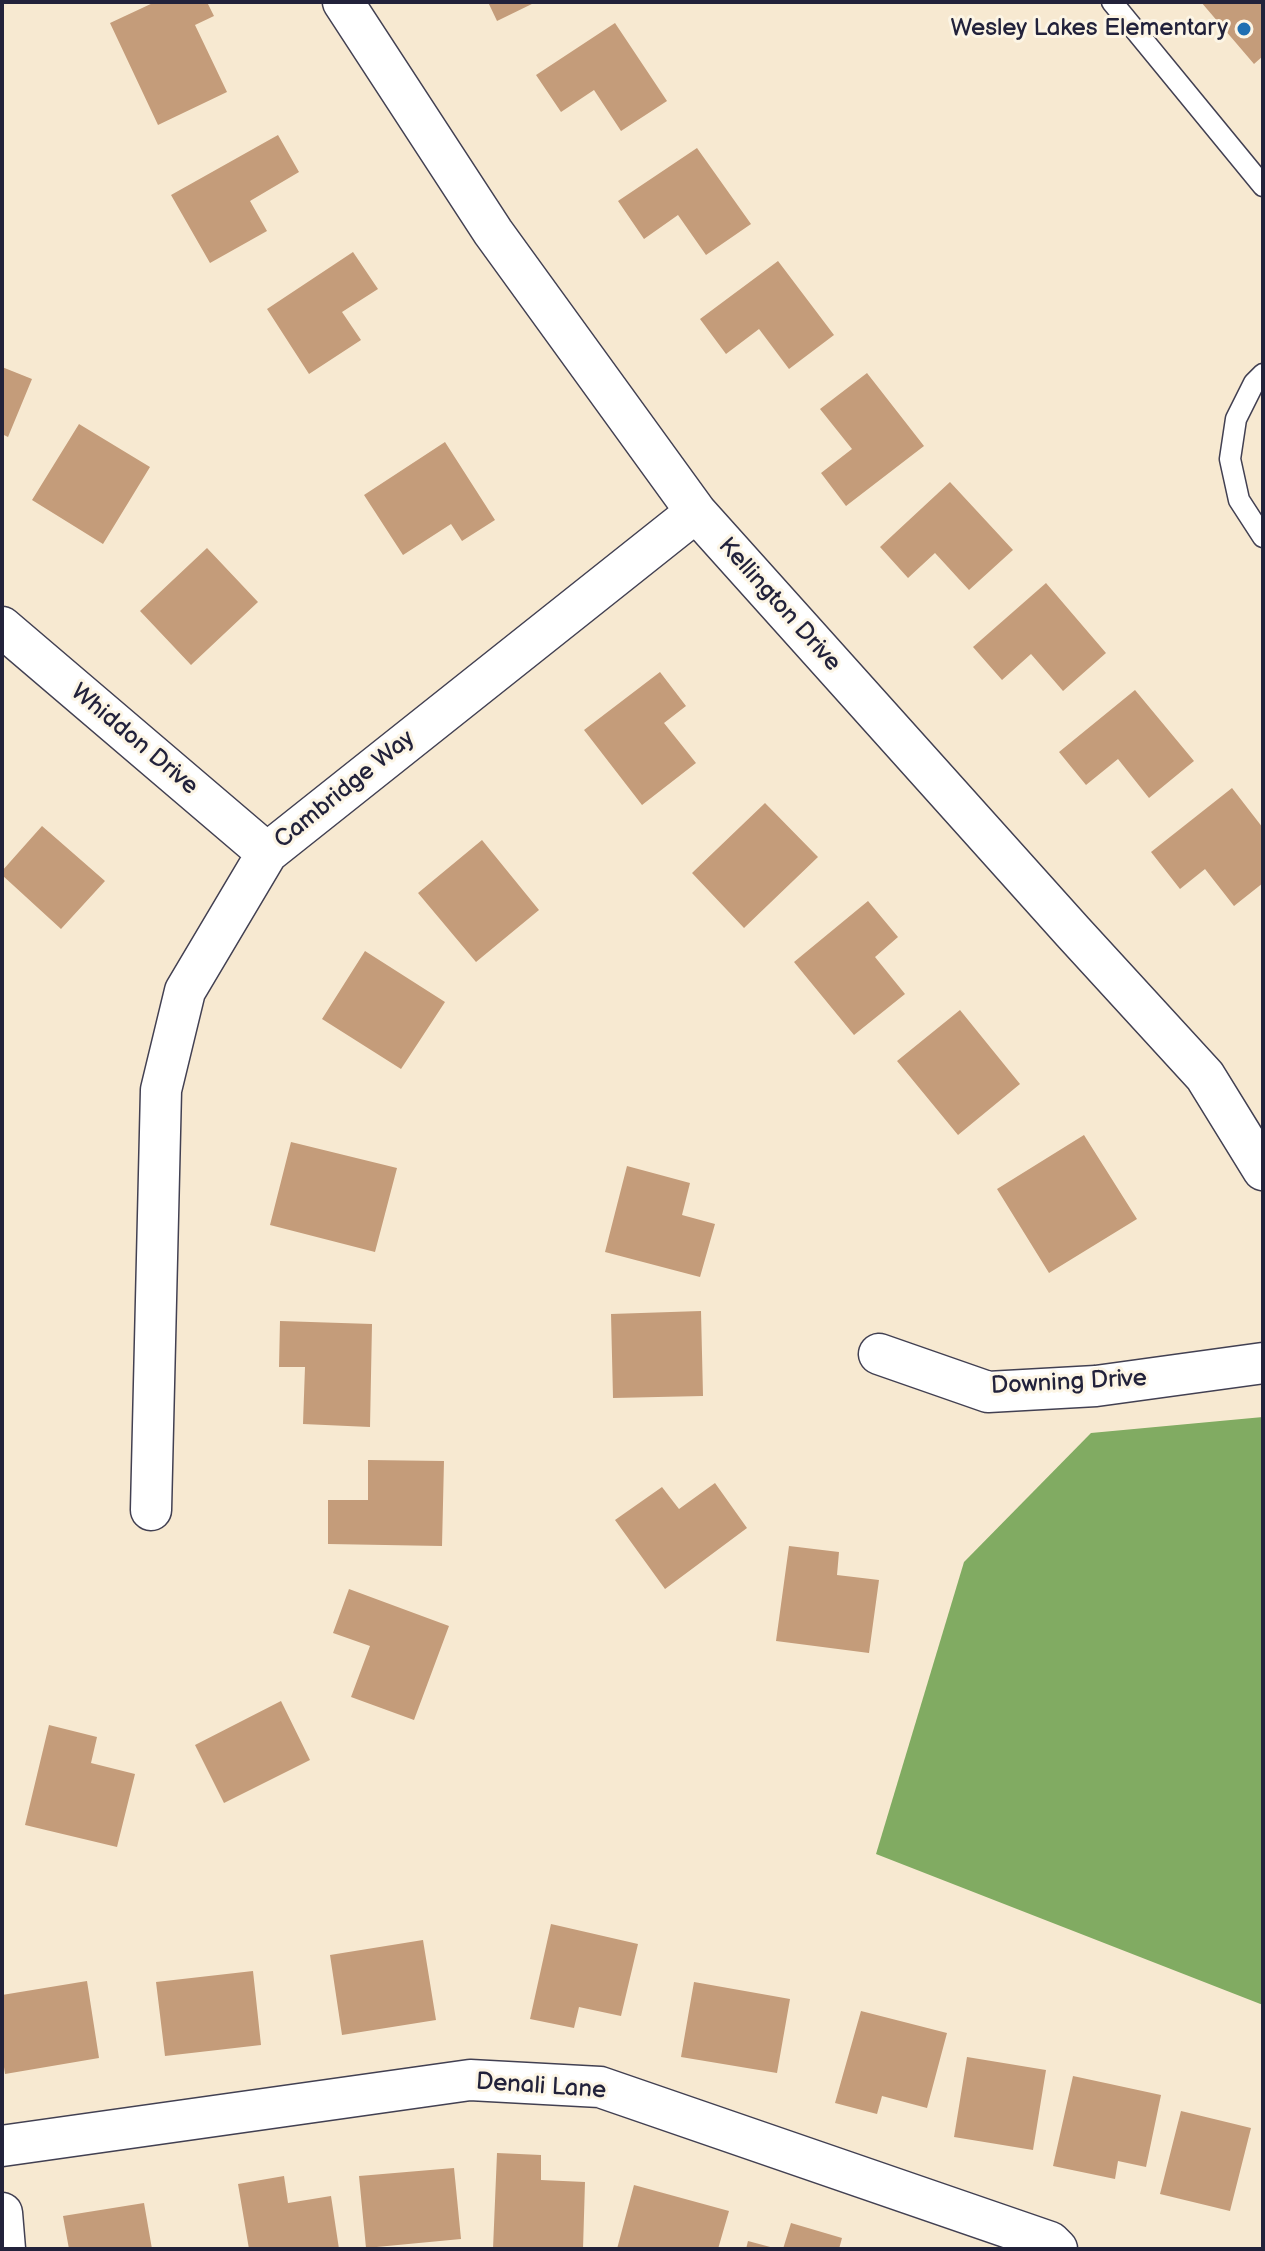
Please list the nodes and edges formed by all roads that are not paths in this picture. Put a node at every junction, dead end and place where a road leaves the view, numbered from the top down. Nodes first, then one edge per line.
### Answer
1 (343, 2) edge
2 (1112, 2) edge
3 (1263, 186) edge
4 (1263, 374) edge
5 (696, 512) junction
6 (1263, 537) edge
7 (2, 627) edge
8 (267, 853) junction
9 (1263, 1170) edge
10 (879, 1354) dead end
11 (1263, 1363) edge
12 (151, 1510) dead end
13 (2, 2146) edge
14 (2, 2213) edge
15 (5, 2249) edge
16 (1057, 2249) edge

1 - 5 street, Kellington Drive
2 - 3 lane
4 - 6 lane
5 - 8 street, Cambridge Way
5 - 9 street, Kellington Drive
7 - 8 street, Whiddon Drive
8 - 12 street, Cambridge Way
10 - 11 street, Downing Drive
13 - 16 street, Denali Lane
14 - 15 street

